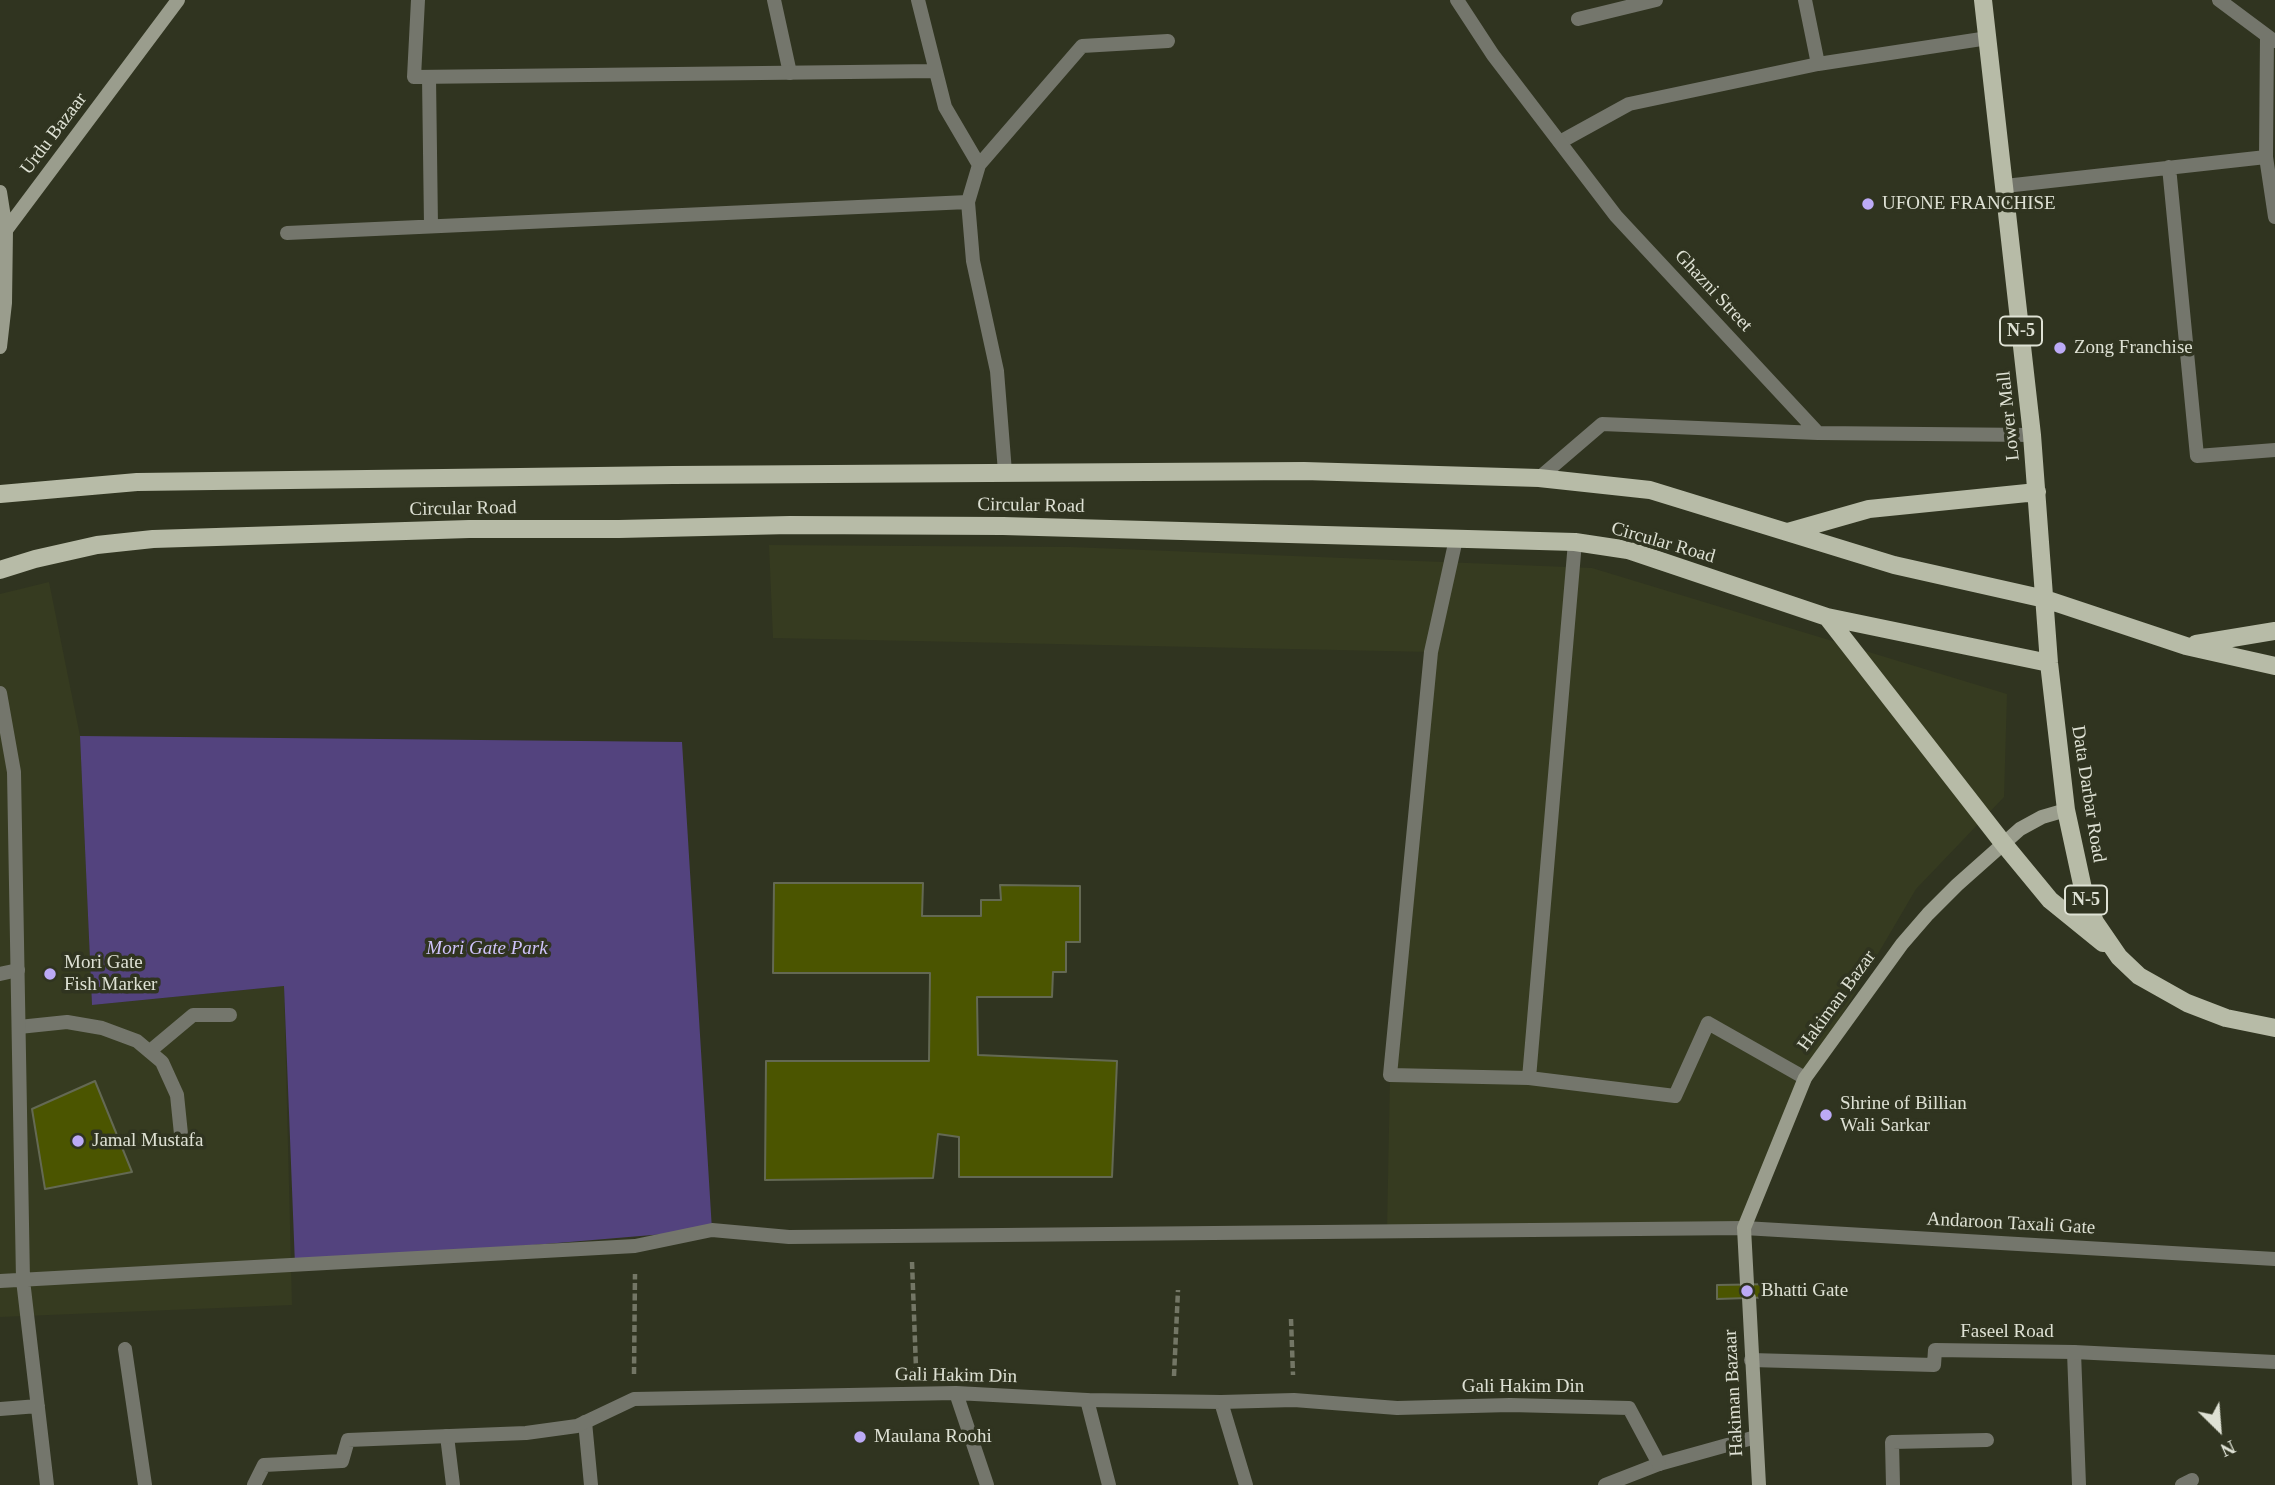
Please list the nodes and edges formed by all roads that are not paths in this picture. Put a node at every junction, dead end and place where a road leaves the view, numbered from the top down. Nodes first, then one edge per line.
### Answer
1 (178, 0) edge
2 (774, 0) edge
3 (918, 0) edge
4 (1457, 0) edge
5 (1656, 0) edge
6 (1805, 0) edge
7 (1983, 0) edge
8 (2219, 0) edge
9 (415, 1) edge
10 (1578, 19) dead end
11 (1988, 38) junction
12 (2271, 39) edge
13 (1168, 41) dead end
14 (1818, 64) junction
15 (936, 71) junction
16 (790, 73) junction
17 (429, 76) junction
18 (1560, 142) junction
19 (2266, 157) junction
20 (979, 165) junction
21 (2169, 167) junction
22 (2005, 186) junction
23 (0, 192) edge
24 (968, 202) junction
25 (2275, 218) edge
26 (431, 226) junction
27 (6, 230) junction
28 (287, 233) dead end
29 (0, 347) edge
30 (1818, 433) junction
31 (2032, 435) junction
32 (2275, 450) edge
33 (1005, 472) junction
34 (1539, 478) junction
35 (2036, 492) junction
36 (0, 494) edge
37 (1788, 532) junction
38 (1456, 539) junction
39 (1575, 541) junction
40 (0, 570) edge
41 (2045, 600) junction
42 (1827, 617) junction
43 (2275, 631) edge
44 (2186, 646) junction
45 (2049, 663) junction
46 (2275, 666) edge
47 (0, 693) edge
48 (2066, 810) junction
49 (2003, 843) junction
50 (2119, 957) junction
51 (18, 970) junction
52 (0, 974) edge
53 (230, 1015) dead end
54 (19, 1027) junction
55 (2275, 1028) edge
56 (150, 1051) junction
57 (1528, 1078) junction
58 (1805, 1078) junction
59 (181, 1134) dead end
60 (1744, 1228) junction
61 (2275, 1259) edge
62 (23, 1280) junction
63 (0, 1281) edge
64 (1748, 1291) joint
65 (125, 1349) dead end
66 (2074, 1352) junction
67 (1751, 1360) junction
68 (2275, 1362) edge
69 (956, 1393) junction
70 (1087, 1400) junction
71 (1222, 1402) junction
72 (38, 1406) junction
73 (0, 1409) edge
74 (585, 1422) junction
75 (447, 1436) junction
76 (1756, 1437) junction
77 (1987, 1440) dead end
78 (1659, 1464) junction
79 (47, 1485) edge
80 (145, 1485) edge
81 (254, 1485) edge
82 (453, 1485) edge
83 (592, 1485) edge
84 (987, 1485) edge
85 (1109, 1485) edge
86 (1246, 1485) edge
87 (1605, 1485) edge
88 (1759, 1485) edge
89 (1893, 1485) edge
90 (2079, 1485) edge

1 - 27 street, Urdu Bazaar
2 - 16 street
3 - 15 street
4 - 18 street, Ghazni Street
5 - 10 street
6 - 14 street
7 - 11 main road, Lower Mall / N-5
8 - 12 street
9 - 17 street
11 - 14 street
11 - 22 main road, Lower Mall / N-5
12 - 19 street
13 - 20 street
14 - 18 street
15 - 16 street
15 - 20 street
16 - 17 street
17 - 26 street
18 - 30 street, Ghazni Street
19 - 21 street
19 - 25 street
20 - 24 street
21 - 22 street
21 - 32 street
22 - 31 main road, Lower Mall / N-5
23 - 27 street
24 - 26 street
24 - 33 street
26 - 28 street
27 - 29 street
30 - 31 street
30 - 34 street
31 - 35 main road, Lower Mall / N-5
33 - 34 main road, Circular Road
33 - 36 main road, Circular Road
34 - 37 main road, Circular Road
35 - 37 main road
35 - 41 main road, Lower Mall / N-5
37 - 41 main road, Circular Road
38 - 39 main road, Circular Road
38 - 40 main road, Circular Road
38 - 57 street
39 - 42 main road, Circular Road
39 - 57 street
41 - 44 main road, Circular Road
41 - 45 main road, Lower Mall / N-5
42 - 45 main road, Circular Road
42 - 49 main road
43 - 44 main road
44 - 46 main road, Circular Road
45 - 48 main road, Data Darbar Road / N-5
47 - 51 street
48 - 49 street, Hakiman Bazar
48 - 50 main road, Data Darbar Road / N-5
49 - 50 main road
49 - 58 street, Hakiman Bazar
50 - 55 main road, Data Darbar Road / N-5
51 - 52 street
51 - 54 street
53 - 56 street
54 - 56 street
54 - 62 street
56 - 59 street
57 - 58 street
58 - 60 street, Hakiman Bazar
60 - 61 street, Andaroon Taxali Gate
60 - 62 street, Andaroon Taxali Gate
60 - 64 street, Hakiman Bazar
62 - 63 street, Andaroon Taxali Gate
62 - 72 street
64 - 67 street, Hakiman Bazaar
65 - 80 street
66 - 67 street, Faseel Road
66 - 68 street, Faseel Road
66 - 90 street
67 - 76 street, Hakiman Bazaar
69 - 70 street, Gali Hakim Din
69 - 74 street, Gali Hakim Din
69 - 84 street
70 - 71 street, Gali Hakim Din
70 - 85 street
71 - 78 street, Gali Hakim Din
71 - 86 street
72 - 73 street
72 - 79 street
74 - 75 street, Gali Hakim Din
74 - 83 street
75 - 81 street, Gali Hakim Din
75 - 82 street
76 - 78 street
76 - 88 street, Hakiman Bazaar
77 - 89 street
78 - 87 street

